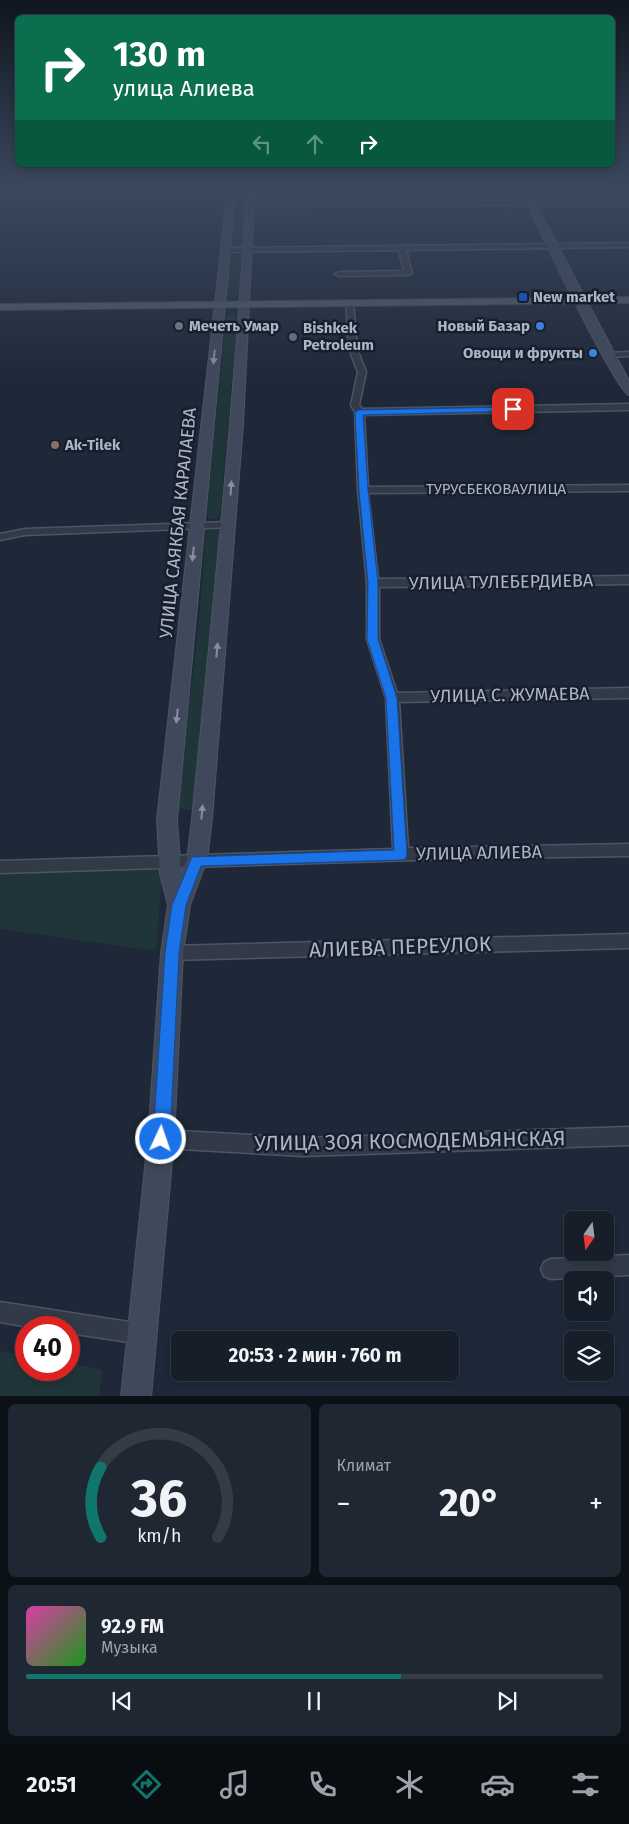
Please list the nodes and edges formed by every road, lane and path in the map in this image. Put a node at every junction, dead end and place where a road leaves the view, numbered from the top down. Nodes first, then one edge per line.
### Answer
1 (226, 252) edge
2 (249, 252) edge
3 (403, 252) edge
4 (556, 252) edge
5 (339, 274) dead end
6 (582, 300) junction
7 (629, 300) edge
8 (349, 303) junction
9 (219, 304) junction
10 (244, 304) junction
11 (0, 307) edge
12 (629, 354) edge
13 (608, 355) junction
14 (629, 390) edge
15 (629, 407) edge
16 (359, 412) junction
17 (629, 488) edge
18 (363, 490) junction
19 (229, 525) junction
20 (196, 527) junction
21 (0, 536) edge
22 (629, 580) edge
23 (373, 583) junction
24 (629, 692) edge
25 (392, 698) junction
26 (629, 850) edge
27 (400, 855) junction
28 (197, 860) junction
29 (168, 862) junction
30 (0, 867) edge
31 (179, 905) junction
32 (629, 941) edge
33 (172, 953) junction
34 (629, 1136) edge
35 (161, 1139) junction
36 (629, 1265) edge
37 (550, 1269) dead end
38 (0, 1312) edge
39 (142, 1334) junction
40 (136, 1396) edge

1 - 9 street, УЛИЦА САЯКБАЯ КАРАЛАЕВА
2 - 10 street
3 - 5 street
4 - 6 street
6 - 7 main road
6 - 8 main road
6 - 13 street
8 - 10 main road
8 - 16 street
9 - 10 main road
9 - 11 main road
9 -> 20 street, УЛИЦА САЯКБАЯ КАРАЛАЕВА
19 -> 10 street
12 - 13 street
13 - 14 street
15 - 16 street
16 - 18 street
17 - 18 street, ТУРУСБЕКОВАУЛИЦА
18 - 23 street
19 - 20 street
28 -> 19 street
20 - 21 street
20 -> 29 street, УЛИЦА САЯКБАЯ КАРАЛАЕВА
22 - 23 street, УЛИЦА ТУЛЕБЕРДИЕВА
23 - 25 street
24 - 25 street, УЛИЦА С. ЖУМАЕВА
25 - 27 street
26 - 27 street, УЛИЦА АЛИЕВА
27 - 28 street, УЛИЦА АЛИЕВА
28 - 29 street, УЛИЦА АЛИЕВА
28 - 31 street
29 - 30 street, УЛИЦА АЛИЕВА
29 - 31 street, УЛИЦА САЯКБАЯ КАРАЛАЕВА
31 - 33 street
32 - 33 street, АЛИЕВА ПЕРЕУЛОК
33 - 35 street
34 - 35 street, УЛИЦА ЗОЯ КОСМОДЕМЬЯНСКАЯ
35 - 39 street
36 - 37 street
38 - 39 street
39 - 40 street

